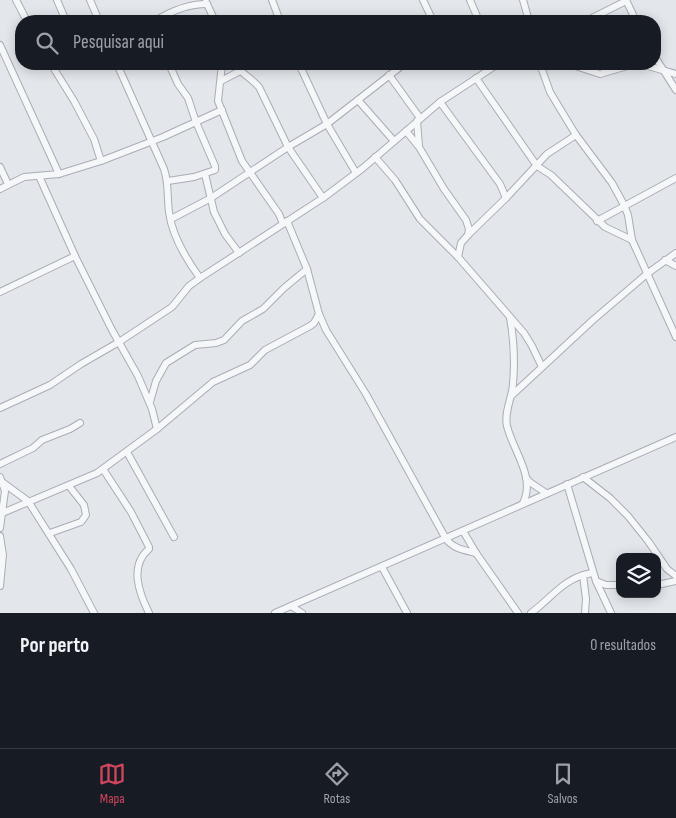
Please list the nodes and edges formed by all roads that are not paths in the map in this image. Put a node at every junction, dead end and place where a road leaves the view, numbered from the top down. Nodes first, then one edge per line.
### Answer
1 (16, 0) edge
2 (57, 0) edge
3 (90, 0) edge
4 (272, 0) edge
5 (423, 0) edge
6 (470, 0) edge
7 (523, 0) edge
8 (626, 0) edge
9 (195, 2) edge
10 (206, 2) edge
11 (24, 15) edge
12 (63, 15) edge
13 (96, 15) edge
14 (167, 15) edge
15 (212, 15) edge
16 (278, 15) edge
17 (430, 15) edge
18 (477, 15) edge
19 (527, 15) edge
20 (597, 15) edge
21 (633, 15) edge
22 (0, 46) edge
23 (662, 69) joint
24 (55, 70) edge
25 (119, 70) edge
26 (172, 70) edge
27 (222, 70) edge
28 (303, 70) edge
29 (396, 70) edge
30 (489, 70) edge
31 (542, 70) edge
32 (588, 70) edge
33 (614, 70) edge
34 (240, 71) joint
35 (676, 74) edge
36 (389, 75) junction
37 (476, 78) junction
38 (221, 82) junction
39 (676, 90) edge
40 (358, 100) junction
41 (440, 102) junction
42 (222, 110) junction
43 (418, 120) junction
44 (196, 122) junction
45 (327, 124) junction
46 (406, 131) junction
47 (576, 135) junction
48 (153, 141) junction
49 (394, 141) junction
50 (288, 147) junction
51 (419, 147) junction
52 (375, 157) junction
53 (101, 161) junction
54 (536, 166) junction
55 (0, 167) edge
56 (250, 173) junction
57 (356, 173) junction
58 (59, 174) junction
59 (205, 174) junction
60 (39, 176) junction
61 (676, 178) edge
62 (168, 181) junction
63 (8, 184) junction
64 (500, 184) junction
65 (514, 188) junction
66 (0, 189) edge
67 (211, 198) junction
68 (323, 198) junction
69 (506, 198) junction
70 (624, 206) junction
71 (170, 219) junction
72 (597, 221) junction
73 (285, 223) junction
74 (468, 235) junction
75 (632, 240) junction
76 (239, 253) junction
77 (676, 253) edge
78 (75, 256) junction
79 (458, 257) junction
80 (665, 260) junction
81 (676, 266) edge
82 (307, 269) junction
83 (648, 273) junction
84 (200, 278) junction
85 (642, 278) junction
86 (651, 280) junction
87 (0, 292) edge
88 (320, 314) junction
89 (509, 317) junction
90 (675, 334) edge
91 (119, 342) junction
92 (539, 359) junction
93 (548, 360) junction
94 (542, 367) junction
95 (511, 396) junction
96 (150, 402) junction
97 (0, 408) edge
98 (80, 422) dead end
99 (157, 429) junction
100 (676, 437) edge
101 (127, 452) junction
102 (0, 464) edge
103 (103, 469) junction
104 (583, 477) junction
105 (526, 478) junction
106 (1, 480) edge
107 (567, 484) junction
108 (69, 486) junction
109 (546, 493) junction
110 (28, 501) junction
111 (523, 503) junction
112 (1, 514) edge
113 (0, 528) edge
114 (463, 531) junction
115 (50, 533) junction
116 (0, 536) edge
117 (174, 537) dead end
118 (446, 538) junction
119 (476, 553) junction
120 (2, 555) edge
121 (382, 567) junction
122 (592, 573) junction
123 (583, 575) junction
124 (676, 576) edge
125 (596, 581) junction
126 (676, 581) edge
127 (661, 584) edge
128 (616, 585) edge
129 (0, 586) edge
130 (291, 606) junction
131 (94, 613) edge
132 (149, 613) edge
133 (275, 613) edge
134 (302, 613) edge
135 (408, 613) edge
136 (518, 613) edge
137 (531, 613) edge
138 (585, 613) edge
139 (611, 613) edge

1 - 11 street
2 - 12 street
3 - 13 street
4 - 16 street
5 - 17 street
6 - 18 street
7 - 19 street
8 - 20 street
8 - 21 street
9 - 10 street
9 - 14 street
10 - 15 street
22 - 58 street
23 - 35 street
23 - 39 street
24 - 53 street
25 - 48 street
26 - 44 street
27 - 38 street
28 - 45 street
29 - 36 street
30 - 37 street
31 - 47 street
32 - 33 street
34 - 38 street
34 - 50 street
36 - 40 street
36 - 43 street
37 - 41 street
37 - 54 street
38 - 42 street
40 - 45 street
40 - 49 street
41 - 43 street
41 - 64 street
42 - 44 street
42 - 56 street
43 - 46 street
43 - 51 street
44 - 48 street
44 - 59 street
45 - 50 street
45 - 57 street
46 - 49 street
46 - 51 street
47 - 54 street
47 - 70 street
48 - 53 street
48 - 62 street
49 - 52 street
50 - 56 street
50 - 68 street
51 - 74 street
52 - 57 street
52 - 79 street
53 - 58 street
54 - 65 street
54 - 72 street
55 - 63 street
56 - 67 street
56 - 73 street
57 - 68 street
58 - 60 street
59 - 62 street
59 - 67 street
60 - 63 street
60 - 78 street
61 - 70 street
62 - 71 street
63 - 66 street
64 - 65 street
64 - 69 street
65 - 69 street
67 - 71 street
67 - 76 street
68 - 73 street
69 - 74 street
70 - 72 street
70 - 75 street
71 - 84 street
72 - 75 street
73 - 76 street
73 - 82 street
74 - 79 street
75 - 83 street
76 - 84 street
77 - 80 street
78 - 87 street
78 - 91 street
79 - 89 street
80 - 81 street
80 - 83 street
82 - 88 street
82 - 96 street
83 - 85 street
83 - 86 street
84 - 91 street
85 - 86 street
85 - 93 street
86 - 90 street
88 - 99 street
88 - 118 street
89 - 92 street
89 - 95 street
91 - 96 street
91 - 97 street
92 - 93 street
92 - 94 street
93 - 94 street
94 - 95 street
95 - 105 street
96 - 99 street
98 - 102 street
99 - 101 street
100 - 104 street
101 - 103 street
101 - 117 street
103 - 108 street
103 - 132 street
104 - 107 street
104 - 124 street
105 - 109 street
105 - 111 street
106 - 110 street
106 - 112 street
107 - 109 street
107 - 122 street
108 - 110 street
108 - 115 street
109 - 111 street
110 - 112 street
110 - 115 street
111 - 114 street
112 - 113 street
114 - 118 street
114 - 119 street
115 - 131 street
116 - 120 street
118 - 119 street
118 - 121 street
119 - 136 street
120 - 129 street
121 - 130 street
121 - 135 street
122 - 123 street
122 - 125 street
123 - 137 street
123 - 138 street
125 - 128 street
125 - 139 street
126 - 127 street
130 - 133 street
130 - 134 street

